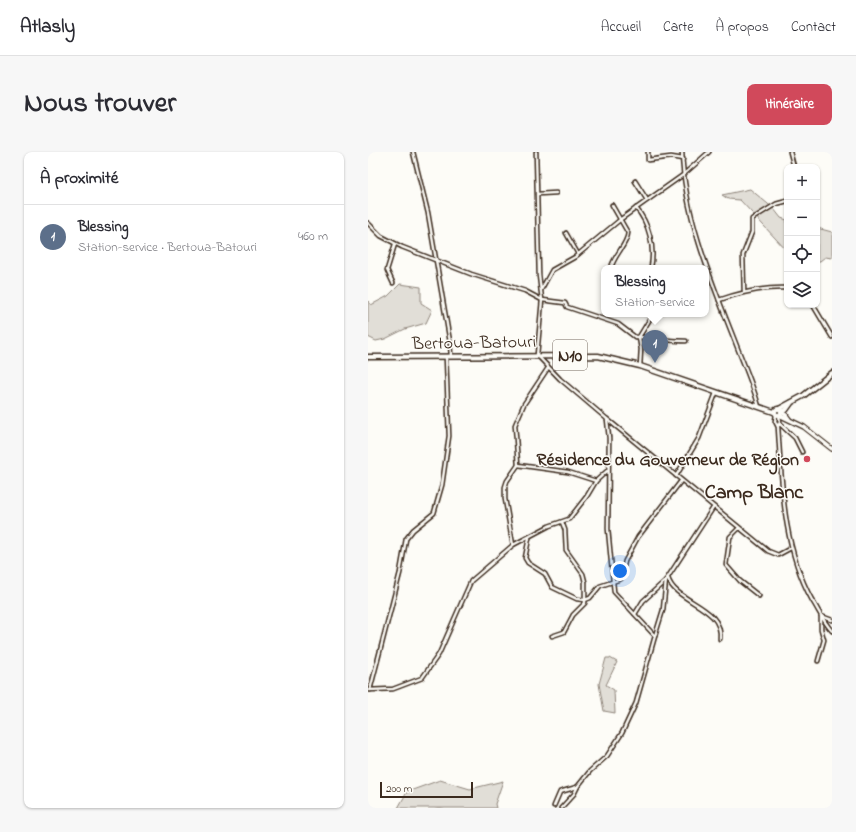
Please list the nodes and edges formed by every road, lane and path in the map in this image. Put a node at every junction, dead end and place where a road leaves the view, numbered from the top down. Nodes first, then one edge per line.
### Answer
1 (413, 152) edge
2 (536, 152) edge
3 (648, 152) edge
4 (682, 152) edge
5 (709, 152) edge
6 (790, 152) edge
7 (682, 159) junction
8 (793, 164) edge
9 (683, 175) junction
10 (635, 181) dead end
11 (556, 193) dead end
12 (538, 194) junction
13 (647, 200) junction
14 (784, 202) edge
15 (612, 205) dead end
16 (636, 208) junction
17 (621, 219) junction
18 (368, 223) edge
19 (566, 233) dead end
20 (395, 244) junction
21 (578, 254) junction
22 (436, 260) junction
23 (612, 265) edge
24 (652, 265) edge
25 (707, 265) edge
26 (709, 273) edge
27 (393, 283) dead end
28 (784, 288) edge
29 (540, 290) junction
30 (744, 291) junction
31 (542, 300) junction
32 (719, 300) junction
33 (815, 308) edge
34 (651, 317) edge
35 (639, 337) junction
36 (832, 337) edge
37 (686, 341) dead end
38 (537, 355) junction
39 (448, 356) junction
40 (368, 357) edge
41 (640, 366) junction
42 (548, 368) junction
43 (832, 374) edge
44 (716, 393) junction
45 (759, 407) junction
46 (778, 412) junction
47 (607, 419) junction
48 (780, 424) junction
49 (778, 428) junction
50 (832, 449) edge
51 (802, 452) dead end
52 (518, 465) junction
53 (608, 471) junction
54 (676, 476) junction
55 (596, 481) junction
56 (681, 481) junction
57 (713, 508) junction
58 (562, 522) junction
59 (739, 528) junction
60 (528, 538) junction
61 (513, 545) junction
62 (790, 548) junction
63 (667, 579) junction
64 (613, 581) junction
65 (759, 596) dead end
66 (585, 600) junction
67 (635, 614) junction
68 (820, 616) junction
69 (832, 620) edge
70 (832, 631) edge
71 (552, 636) dead end
72 (655, 636) junction
73 (720, 639) dead end
74 (818, 661) dead end
75 (369, 690) edge
76 (577, 787) junction
77 (554, 806) dead end
78 (561, 808) edge

1 - 22 street
2 - 12 street
3 - 7 street
4 - 7 street
5 - 9 street
6 - 8 street
7 - 9 street
9 - 13 street
9 - 25 street
10 - 13 street
11 - 12 street
12 - 29 street
13 - 16 street
14 - 30 street
15 - 17 street
16 - 17 street
16 - 24 street
17 - 21 street
17 - 23 street
18 - 20 street
19 - 21 street
20 - 22 street
20 - 27 street
21 - 29 street
22 - 31 street
22 - 39 street
26 - 32 street
28 - 30 street
29 - 31 street
30 - 32 street
31 - 35 street
31 - 38 street
32 - 45 street
33 - 36 street
34 - 35 street
35 - 37 street
35 - 41 street
38 - 39 highway, Bertoua-Batouri / N10
38 - 41 highway, Bertoua-Batouri / N10
38 - 42 street
39 - 40 highway, Bertoua-Batouri / N10
39 - 75 street
41 - 44 highway, Bertoua-Batouri / N10
42 - 47 street
42 - 52 street
43 - 46 highway
44 - 45 highway, Bertoua-Batouri / N10
44 - 54 street
45 - 46 highway, Bertoua-Batouri / N10
46 - 48 street
46 - 49 street
46 - 50 main road
47 - 53 street
47 - 54 street
48 - 49 street
48 - 51 street
49 - 62 street
52 - 55 street
52 - 61 street
53 - 55 street
53 - 64 street
54 - 56 street
55 - 58 street
56 - 57 street
56 - 64 street
57 - 59 street
57 - 63 street
58 - 60 street
58 - 66 street
59 - 62 street
59 - 65 street
60 - 61 street
60 - 66 street
61 - 75 street
62 - 68 street
63 - 67 street
63 - 72 street
63 - 73 street
64 - 66 street
64 - 67 street
66 - 71 street
67 - 72 street
68 - 69 street
68 - 70 street
68 - 74 street
72 - 76 street
76 - 77 street
76 - 78 street

